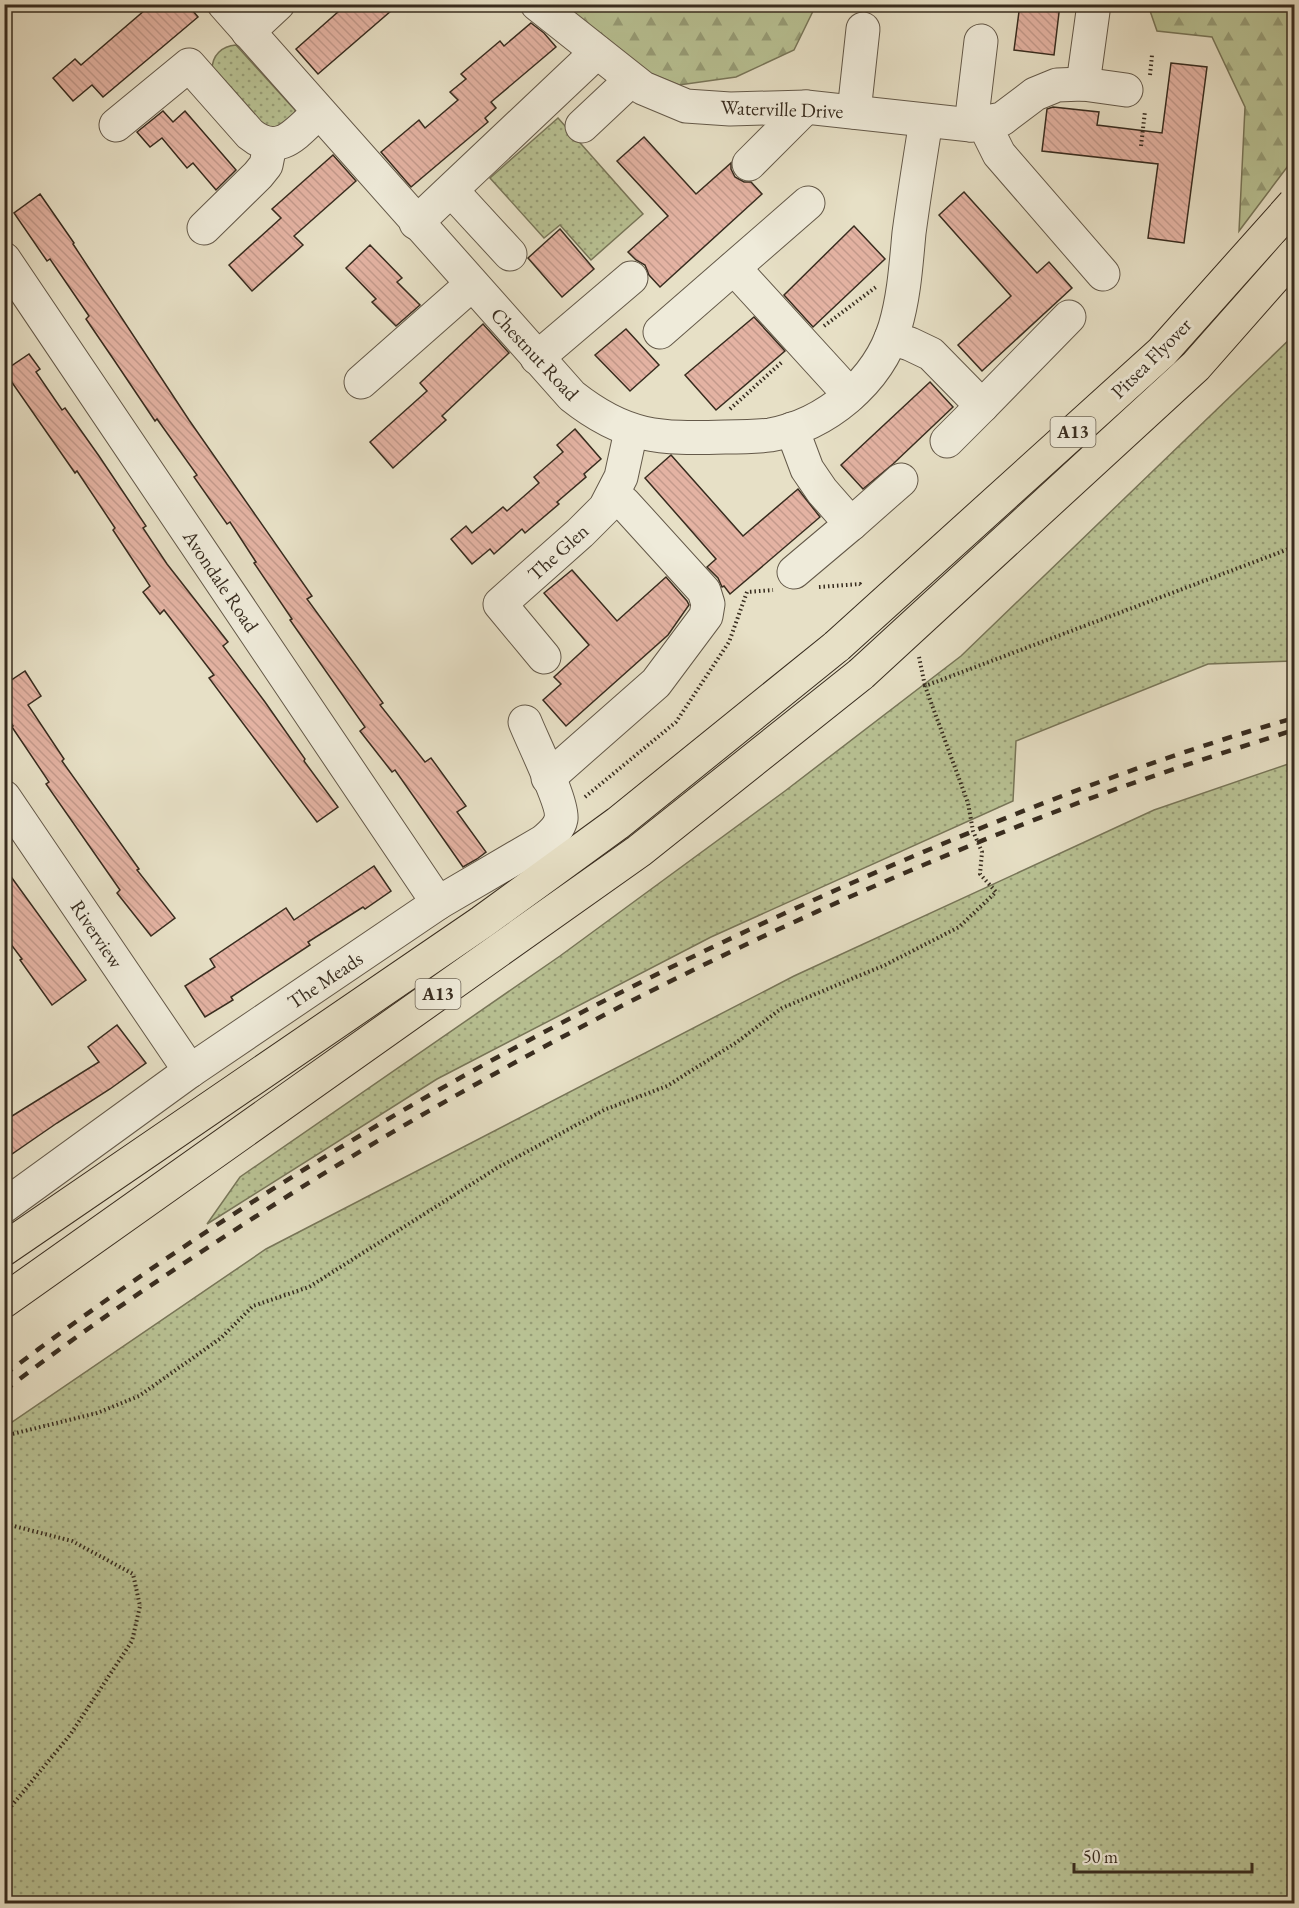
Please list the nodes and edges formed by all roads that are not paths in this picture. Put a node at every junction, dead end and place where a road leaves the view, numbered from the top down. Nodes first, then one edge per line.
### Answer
1 (224, 4) edge
2 (278, 4) edge
3 (537, 4) edge
4 (1092, 19) edge
5 (863, 29) dead end
6 (248, 32) junction
7 (981, 41) dead end
8 (597, 52) junction
9 (631, 80) junction
10 (1083, 84) junction
11 (1140, 92) road end
12 (806, 107) junction
13 (854, 112) junction
14 (318, 113) junction
15 (926, 121) junction
16 (116, 125) dead end
17 (978, 125) junction
18 (582, 126) dead end
19 (270, 145) junction
20 (749, 164) dead end
21 (452, 191) junction
22 (808, 203) dead end
23 (1294, 204) edge
24 (416, 223) junction
25 (204, 228) dead end
26 (510, 254) dead end
27 (1294, 255) edge
28 (4, 259) edge
29 (734, 268) junction
30 (1294, 268) edge
31 (1103, 274) dead end
32 (631, 278) dead end
33 (471, 285) junction
34 (1069, 317) dead end
35 (660, 332) dead end
36 (891, 338) junction
37 (537, 358) junction
38 (1196, 366) junction
39 (362, 382) dead end
40 (850, 395) junction
41 (982, 406) junction
42 (792, 429) junction
43 (631, 431) junction
44 (947, 441) dead end
45 (901, 480) dead end
46 (624, 502) dead end
47 (851, 524) junction
48 (797, 583) road end
49 (544, 657) dead end
50 (525, 722) dead end
51 (548, 778) junction
52 (4, 797) edge
53 (438, 903) junction
54 (190, 1071) junction
55 (4, 1206) edge
56 (4, 1250) edge
57 (4, 1301) edge

1 - 6 street, Chestnut Road
2 - 6 street
3 - 8 street, Waterville Drive
4 - 10 street
5 - 13 street
6 - 14 street, Chestnut Road
7 - 17 street
8 - 9 street, Waterville Drive
8 - 21 street
9 - 12 street, Waterville Drive
9 - 18 street
10 - 11 street, Waterville Drive
10 - 17 street, Waterville Drive
12 - 13 street, Waterville Drive
12 - 20 street
13 - 15 street, Waterville Drive
14 - 19 street
14 - 24 street, Chestnut Road
15 - 17 street, Waterville Drive
15 - 36 street, Chestnut Road
16 - 19 street
17 - 31 street
19 - 25 street
21 - 24 street
21 - 26 street
22 - 29 street
23 - 56 highway, Pitsea Flyover / A13, bridge
24 - 33 street, Chestnut Road
27 - 38 highway, Pitsea Flyover / A13, bridge
28 - 53 street, Avondale Road
29 - 35 street
29 - 40 street
30 - 38 highway, A13, bridge
32 - 37 street
33 - 37 street, Chestnut Road
33 - 39 street
34 - 41 street
36 - 40 street, Chestnut Road
36 - 41 street
37 - 43 street, Chestnut Road
38 - 57 highway, Pitsea Flyover / A13, bridge
40 - 42 street, Chestnut Road
41 - 44 street
42 - 43 street, Chestnut Road
42 - 47 street
43 - 49 street, The Glen
45 - 47 street
46 - 51 street
47 - 48 street
50 - 51 street
51 - 53 street, The Meads
52 - 54 street, Riverview
53 - 54 street, The Meads
54 - 55 street, The Meads

